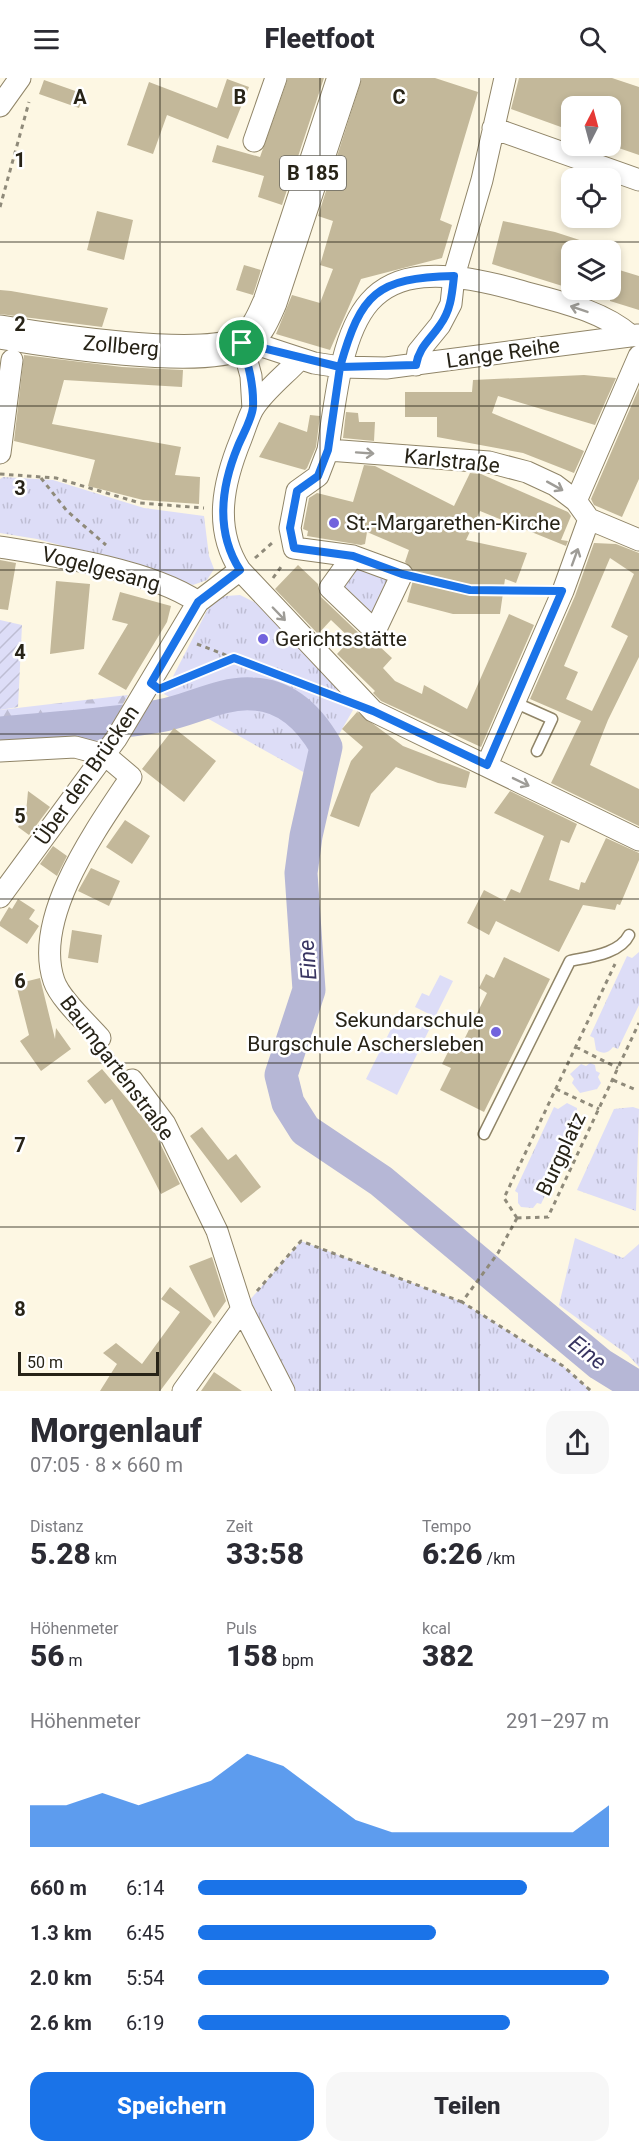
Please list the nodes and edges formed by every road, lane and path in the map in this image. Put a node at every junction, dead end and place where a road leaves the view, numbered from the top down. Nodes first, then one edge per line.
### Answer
1 (20, 78) edge
2 (276, 78) edge
3 (344, 78) edge
4 (505, 78) edge
5 (30, 100) dead end
6 (0, 106) edge
7 (493, 128) junction
8 (254, 141) dead end
9 (639, 180) edge
10 (2, 194) edge
11 (0, 207) edge
12 (454, 276) junction
13 (635, 335) edge
14 (242, 343) junction
15 (6, 346) edge
16 (639, 356) edge
17 (300, 359) junction
18 (416, 365) junction
19 (340, 367) junction
20 (253, 409) junction
21 (328, 450) junction
22 (0, 453) edge
23 (0, 474) edge
24 (41, 478) junction
25 (576, 501) junction
26 (222, 508) junction
27 (589, 519) junction
28 (292, 538) junction
29 (639, 540) edge
30 (0, 546) edge
31 (353, 556) junction
32 (114, 570) junction
33 (240, 570) junction
34 (402, 574) junction
35 (562, 591) junction
36 (261, 594) junction
37 (198, 602) junction
38 (178, 637) junction
39 (234, 658) junction
40 (147, 688) junction
41 (516, 704) junction
42 (373, 711) junction
43 (110, 747) junction
44 (0, 751) edge
45 (537, 751) dead end
46 (487, 765) junction
47 (639, 840) edge
48 (0, 897) edge
49 (629, 935) dead end
50 (616, 962) dead end
51 (639, 1023) edge
52 (100, 1038) joint
53 (576, 1047) junction
54 (618, 1068) junction
55 (132, 1080) joint
56 (613, 1080) junction
57 (556, 1089) junction
58 (634, 1089) dead end
59 (598, 1109) junction
60 (484, 1134) dead end
61 (517, 1218) junction
62 (462, 1302) junction
63 (242, 1309) junction
64 (183, 1391) edge
65 (284, 1391) edge
66 (591, 1391) edge

1 - 6 street
2 - 8 street
3 - 14 main road, B 185
4 - 7 street
5 - 10 path
7 - 9 street
7 - 12 street
10 - 11 path
13 -> 12 street, Lange Reihe
12 - 18 street
12 - 19 street, Lange Reihe
13 - 18 street, Lange Reihe
14 - 15 main road, Zollberg
14 - 17 street, Lange Reihe
14 - 20 street
15 - 22 street
16 - 25 street
17 - 19 street, Lange Reihe
17 - 20 street
18 - 19 street, Lange Reihe
19 - 21 street
20 - 26 street
21 -> 25 street, Karlstraße
21 - 28 street
23 - 24 path
24 - 26 path
24 - 32 path
25 - 27 street, Karlstraße
26 - 33 street
27 - 29 street
35 -> 27 street
28 - 31 street
28 - 33 path
28 - 36 path
30 - 32 street, Vogelgesang
31 - 34 street
31 - 34 street
32 - 37 street, Vogelgesang
33 - 36 street
33 - 37 street, Über den Brücken
34 - 35 path
35 - 41 street
36 -> 42 street
37 - 38 street, Über den Brücken
38 - 39 path
38 - 40 street, Über den Brücken
39 - 40 path
39 - 42 path
40 - 43 street, Über den Brücken
41 - 45 lane
41 - 46 street
42 - 46 street
43 - 44 street
43 - 48 street, Über den Brücken
43 - 52 street, Baumgartenstraße
46 -> 47 street
49 - 60 lane
50 - 53 path, Burgplatz
51 - 54 path, Burgplatz
52 - 55 path, Baumgartenstraße
53 - 54 path
53 - 57 path, Burgplatz
54 - 56 path, Burgplatz
55 - 63 street, Baumgartenstraße
56 - 58 path
56 - 59 path, Burgplatz
57 - 59 path, Burgplatz
57 - 61 path, Burgplatz
59 - 61 path, Burgplatz
61 - 62 path
62 - 63 path
62 - 66 path
63 - 64 street
63 - 65 street, Baumgartenstraße

